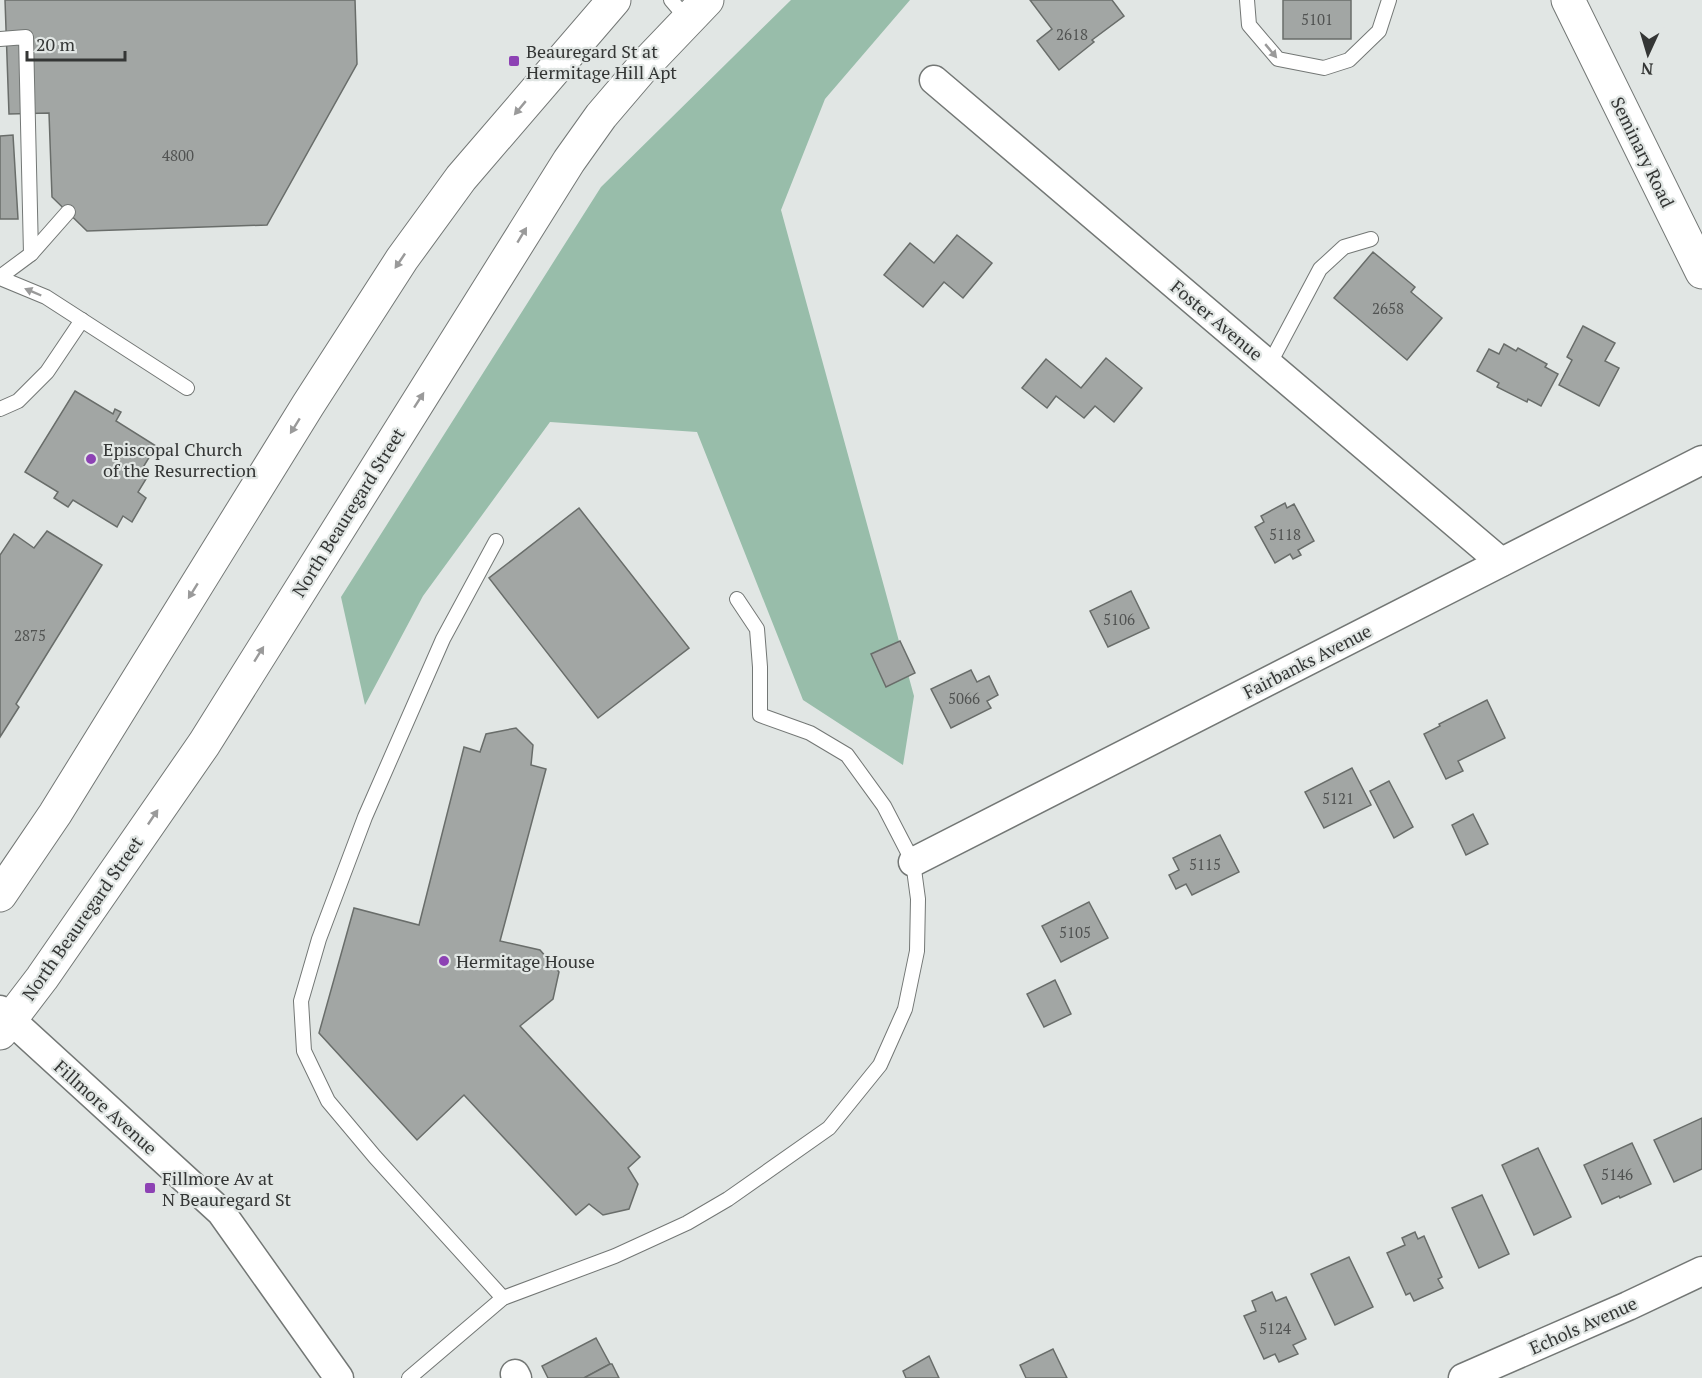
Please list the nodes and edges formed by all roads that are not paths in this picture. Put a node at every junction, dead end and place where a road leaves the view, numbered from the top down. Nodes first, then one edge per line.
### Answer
1 (614, 0) edge
2 (1247, 0) edge
3 (1389, 0) edge
4 (1568, 0) edge
5 (689, 7) edge
6 (0, 39) edge
7 (934, 80) dead end
8 (68, 212) dead end
9 (1371, 239) dead end
10 (31, 254) junction
11 (1702, 272) edge
12 (0, 277) edge
13 (82, 320) junction
14 (1269, 364) junction
15 (188, 388) dead end
16 (0, 409) edge
17 (1702, 460) edge
18 (496, 541) dead end
19 (1501, 562) junction
20 (737, 599) dead end
21 (913, 862) junction
22 (0, 895) edge
23 (4, 1021) edge
24 (1702, 1271) edge
25 (503, 1298) junction
26 (339, 1378) edge
27 (409, 1378) edge
28 (1463, 1378) edge

1 -> 22 main road
2 -> 3 lane
4 - 11 main road, Seminary Road
23 -> 5 main road, North Beauregard Street
6 - 10 lane
7 - 14 street, Foster Avenue
8 - 10 lane
9 - 14 lane
10 - 12 lane
13 -> 12 lane
13 - 15 lane
13 - 16 lane
14 - 19 street, Foster Avenue
17 - 19 street, Fairbanks Avenue
18 - 25 lane
19 - 21 street, Fairbanks Avenue
20 - 21 lane
21 - 25 lane
23 - 26 street, Fillmore Avenue
24 - 28 street, Echols Avenue
25 - 27 lane

